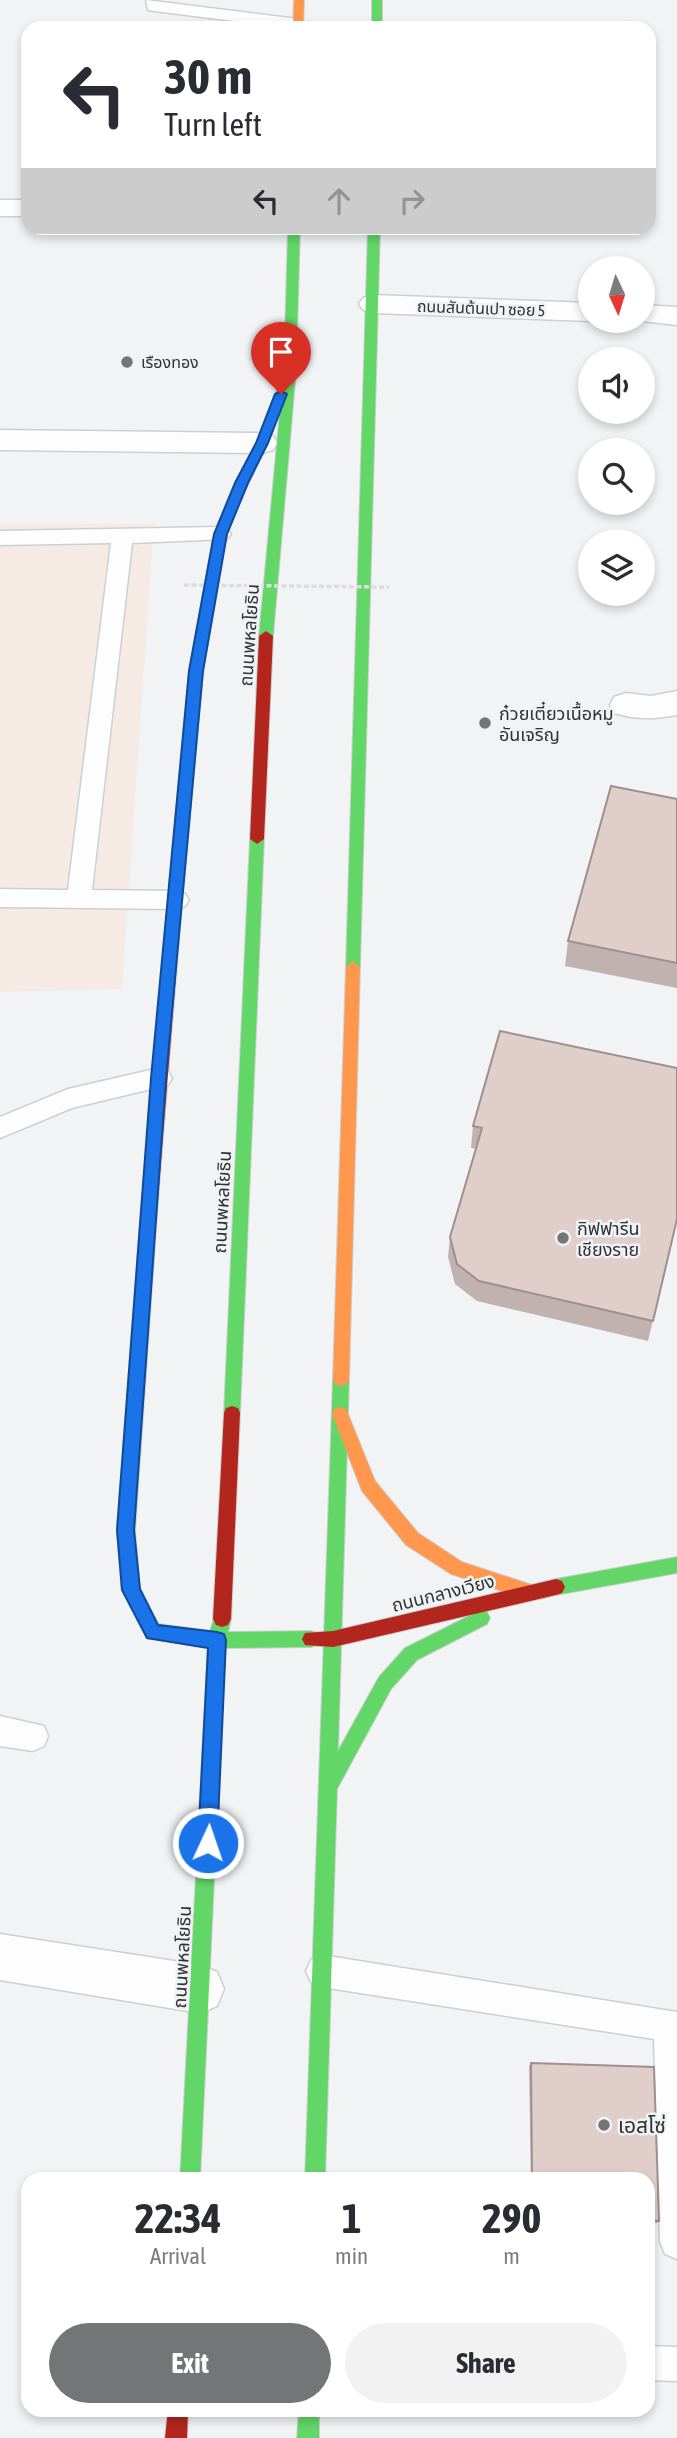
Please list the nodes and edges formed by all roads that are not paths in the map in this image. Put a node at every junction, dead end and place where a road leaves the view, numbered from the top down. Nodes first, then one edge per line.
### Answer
1 (154, 0) edge
2 (299, 0) edge
3 (377, 0) edge
4 (262, 21) edge
5 (298, 21) edge
6 (377, 21) edge
7 (0, 208) edge
8 (21, 208) edge
9 (294, 235) edge
10 (374, 235) edge
11 (373, 304) junction
12 (578, 312) edge
13 (655, 315) edge
14 (677, 316) edge
15 (290, 370) junction
16 (0, 440) edge
17 (262, 443) junction
18 (220, 534) junction
19 (122, 536) junction
20 (0, 538) edge
21 (677, 703) edge
22 (626, 705) dead end
23 (0, 898) edge
24 (79, 899) junction
25 (177, 900) junction
26 (159, 1078) junction
27 (0, 1128) edge
28 (340, 1414) junction
29 (677, 1565) edge
30 (529, 1591) junction
31 (333, 1639) junction
32 (217, 1640) junction
33 (0, 1731) edge
34 (33, 1736) dead end
35 (329, 1785) junction
36 (0, 1957) edge
37 (322, 1971) junction
38 (200, 1989) junction
39 (190, 2172) edge
40 (315, 2172) edge
41 (677, 2242) edge
42 (655, 2363) edge
43 (677, 2364) edge
44 (178, 2417) edge
45 (309, 2417) edge
46 (176, 2438) edge
47 (308, 2438) edge

1 - 4 lane
2 - 5 main road
3 - 6 main road
7 - 8 street
9 - 15 main road, ถนนพหลโยธิน
10 - 11 main road
11 - 12 street, ถนนสันต้นเปา ซอย 5
11 - 28 main road
13 - 14 street
15 - 17 main road
15 - 32 main road, ถนนพหลโยธิน
16 - 17 street
17 - 18 main road
18 - 19 lane
18 - 25 main road
19 - 20 lane
19 - 24 lane
21 - 22 street
23 - 24 lane
24 - 25 lane
25 - 26 main road
26 - 27 lane
26 - 32 main road, ถนนกลางเวียง
28 - 30 main road
28 - 31 main road
29 - 30 main road, ถนนกลางเวียง
30 - 31 main road, ถนนกลางเวียง
30 - 35 main road
31 - 32 main road, ถนนกลางเวียง
31 - 35 main road
32 - 38 main road, ถนนพหลโยธิน
33 - 34 lane
35 - 37 main road
36 - 38 street
37 - 40 main road
37 - 41 lane
38 - 39 main road, ถนนพหลโยธิน
42 - 43 lane
44 - 46 main road
45 - 47 main road

